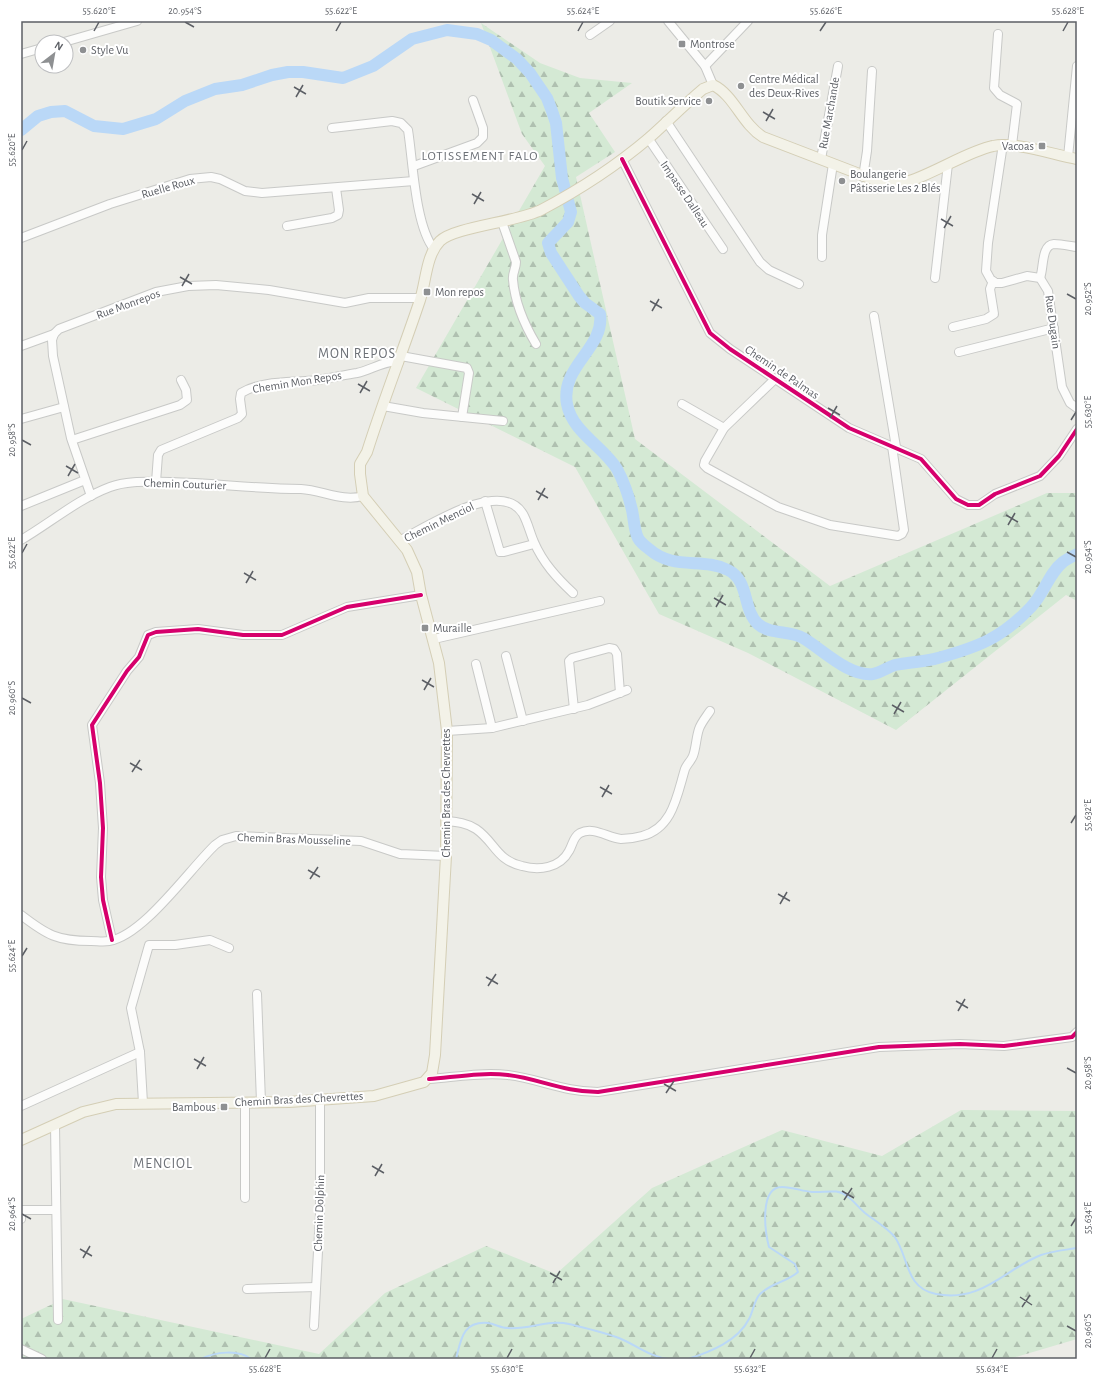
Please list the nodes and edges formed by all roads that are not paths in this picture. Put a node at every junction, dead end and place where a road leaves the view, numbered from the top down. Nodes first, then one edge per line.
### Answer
1 (136, 21) edge
2 (610, 21) edge
3 (668, 21) edge
4 (748, 21) edge
5 (998, 34) dead end
6 (590, 35) dead end
7 (74, 39) edge
8 (34, 50) edge
9 (21, 54) edge
10 (705, 66) junction
11 (838, 66) dead end
12 (1077, 66) edge
13 (872, 71) dead end
14 (712, 85) junction
15 (473, 100) dead end
16 (666, 122) junction
17 (332, 128) dead end
18 (648, 138) junction
19 (1008, 145) junction
20 (1073, 158) edge
21 (622, 159) junction
22 (821, 159) junction
23 (833, 164) junction
24 (948, 164) junction
25 (414, 166) junction
26 (863, 176) junction
27 (414, 182) junction
28 (336, 188) junction
29 (502, 222) junction
30 (287, 226) dead end
31 (21, 238) edge
32 (1077, 247) edge
33 (434, 249) junction
34 (723, 249) dead end
35 (822, 257) dead end
36 (935, 278) dead end
37 (1040, 278) junction
38 (993, 281) junction
39 (799, 284) dead end
40 (420, 298) junction
41 (874, 316) dead end
42 (953, 327) dead end
43 (1054, 328) junction
44 (54, 334) junction
45 (536, 344) dead end
46 (21, 346) edge
47 (960, 352) dead end
48 (400, 359) junction
49 (775, 379) junction
50 (181, 380) dead end
51 (682, 404) dead end
52 (383, 406) junction
53 (64, 407) junction
54 (1077, 408) edge
55 (462, 417) junction
56 (21, 419) edge
57 (503, 422) dead end
58 (724, 428) junction
59 (1077, 429) edge
60 (72, 440) junction
61 (894, 447) junction
62 (85, 480) junction
63 (156, 482) junction
64 (91, 496) junction
65 (363, 496) junction
66 (486, 501) junction
67 (21, 506) edge
68 (21, 540) edge
69 (399, 541) junction
70 (534, 544) junction
71 (573, 593) dead end
72 (421, 595) junction
73 (600, 602) dead end
74 (434, 639) junction
75 (506, 656) dead end
76 (476, 664) dead end
77 (574, 709) junction
78 (710, 711) dead end
79 (523, 721) junction
80 (492, 728) junction
81 (447, 731) junction
82 (447, 821) junction
83 (446, 856) junction
84 (21, 916) edge
85 (112, 940) junction
86 (229, 948) dead end
87 (257, 994) dead end
88 (1077, 1032) edge
89 (140, 1052) junction
90 (429, 1079) junction
91 (320, 1100) junction
92 (246, 1102) junction
93 (261, 1102) junction
94 (143, 1103) junction
95 (21, 1106) edge
96 (55, 1124) junction
97 (21, 1140) edge
98 (245, 1198) dead end
99 (21, 1210) edge
100 (56, 1210) junction
101 (21, 1219) edge
102 (316, 1287) junction
103 (248, 1289) dead end
104 (58, 1320) dead end
105 (314, 1326) dead end
106 (21, 1350) edge
107 (42, 1359) edge

1 - 7 street
2 - 6 street
3 - 10 street
4 - 10 street
5 - 19 street
8 - 9 street
10 - 14 street
11 - 22 street, Rue Marchande
12 - 20 street
13 - 26 street
14 - 16 main road
14 - 22 main road, Rue Marchande
15 - 25 street
16 - 18 main road
16 - 39 street
17 - 25 street
18 - 21 main road
18 - 34 street, Impasse Dalleau
19 - 20 main road, Rue Marchande
19 - 24 main road, Rue Marchande
19 - 38 street
21 - 29 main road
21 - 49 street, Chemin de Palmas
22 - 23 main road, Rue Marchande
23 - 26 main road, Rue Marchande
23 - 35 street
24 - 26 main road, Rue Marchande
24 - 36 street
25 - 27 street
27 - 28 street, Ruelle Roux
27 - 33 street
28 - 30 street
28 - 31 street, Ruelle Roux
29 - 33 main road
29 - 45 street
32 - 37 street
33 - 40 main road
37 - 38 street
37 - 43 street, Rue Dugain
38 - 42 street
40 - 44 street, Rue Monrepos
40 - 48 main road
41 - 61 street
43 - 47 street
43 - 54 street, Rue Dugain
44 - 46 street, Rue Monrepos
44 - 53 street
48 - 52 main road
48 - 55 street
48 - 63 street, Chemin Mon Repos
49 - 58 street
49 - 61 street, Chemin de Palmas
50 - 60 street
51 - 58 street
52 - 55 street
52 - 65 main road
53 - 56 street
53 - 60 street
55 - 57 street
58 - 61 street
59 - 61 street, Chemin de Palmas
60 - 62 street
62 - 64 street
62 - 67 street
63 - 64 street, Chemin Couturier
63 - 65 street, Chemin Couturier
64 - 68 street, Chemin Couturier
65 - 69 main road, Chemin Bras des Chevrettes
66 - 69 street, Chemin Menciol
66 - 70 street, Chemin Menciol
66 - 70 street
69 - 72 main road, Chemin Bras des Chevrettes
70 - 71 street, Chemin Menciol
72 - 74 main road, Chemin Bras des Chevrettes
72 - 85 street
73 - 74 street
74 - 81 main road, Chemin Bras des Chevrettes
75 - 79 street
76 - 80 street
77 - 77 street
77 - 79 street
78 - 82 street
79 - 80 street
80 - 81 street
81 - 82 main road, Chemin Bras des Chevrettes
82 - 83 main road, Chemin Bras des Chevrettes
83 - 85 street, Chemin Bras Mousseline
83 - 90 main road, Chemin Bras des Chevrettes
84 - 85 street, Chemin Bras Mousseline
86 - 89 street
87 - 93 street
88 - 90 street
89 - 94 street
89 - 95 street
90 - 91 main road, Chemin Bras des Chevrettes
91 - 93 main road, Chemin Bras des Chevrettes
91 - 102 street, Chemin Dolphin
92 - 93 main road, Chemin Bras des Chevrettes
92 - 94 main road, Chemin Bras des Chevrettes
92 - 98 street
94 - 96 main road, Chemin Bras des Chevrettes
96 - 97 main road, Chemin Bras des Chevrettes
96 - 100 street
99 - 100 street
99 - 101 street
100 - 104 street
102 - 103 street
102 - 105 street, Chemin Dolphin
106 - 107 street

